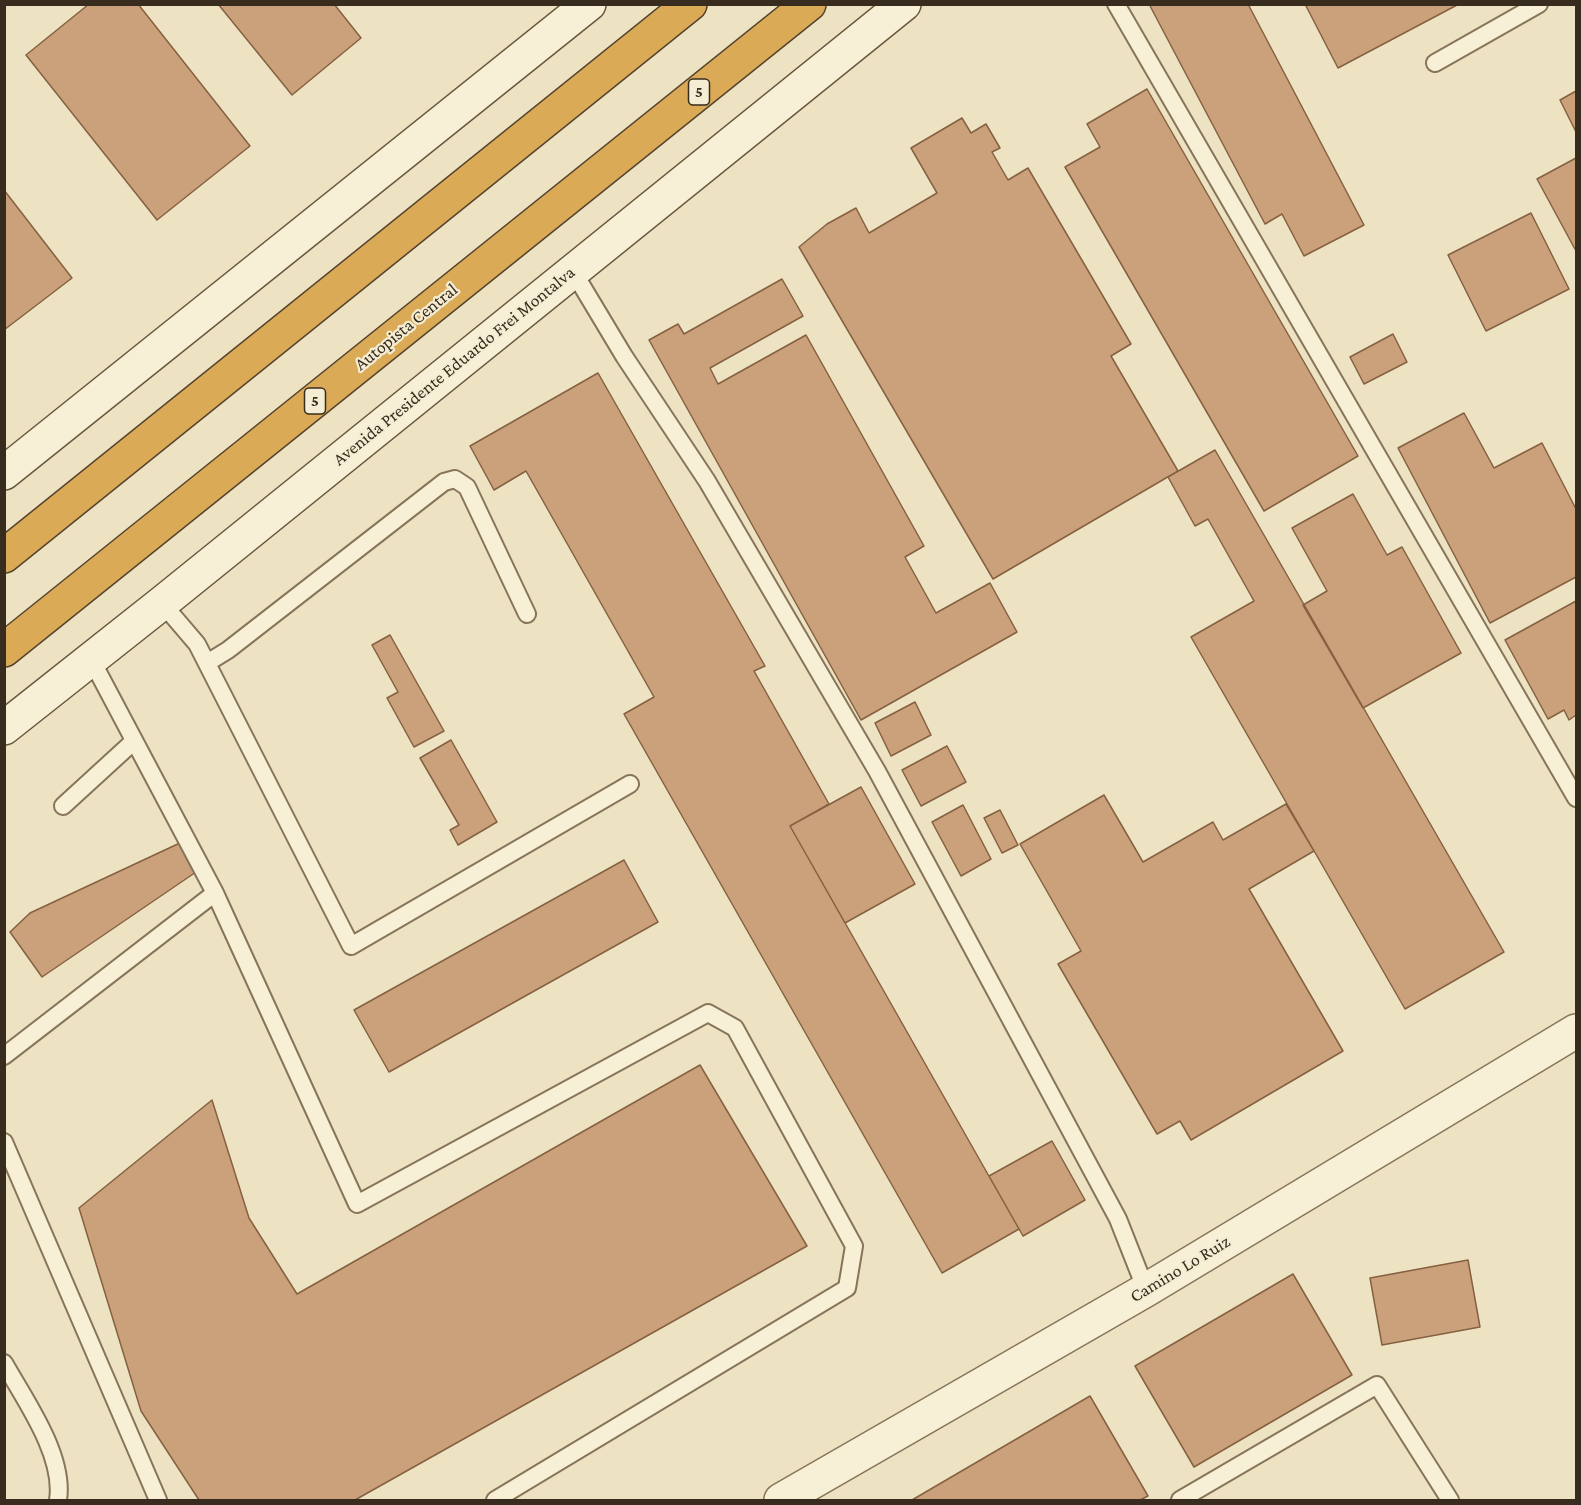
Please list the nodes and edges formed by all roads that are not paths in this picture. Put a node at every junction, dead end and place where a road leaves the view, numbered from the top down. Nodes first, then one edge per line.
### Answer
1 (589, 4) edge
2 (690, 4) edge
3 (808, 4) edge
4 (904, 4) edge
5 (1116, 4) edge
6 (1539, 4) edge
7 (1435, 63) dead end
8 (573, 271) junction
9 (4, 473) edge
10 (4, 556) edge
11 (162, 603) junction
12 (527, 614) dead end
13 (39, 622) junction
14 (4, 650) edge
15 (91, 659) junction
16 (4, 660) edge
17 (207, 663) junction
18 (4, 728) edge
19 (134, 741) junction
20 (630, 784) dead end
21 (1575, 794) edge
22 (63, 806) dead end
23 (215, 893) junction
24 (1576, 1031) edge
25 (4, 1056) edge
26 (4, 1142) edge
27 (1146, 1290) junction
28 (4, 1363) edge
29 (58, 1500) edge
30 (158, 1500) edge
31 (495, 1500) edge
32 (781, 1500) edge
33 (1180, 1500) edge
34 (1450, 1500) edge

1 - 9 main road
2 - 10 highway
3 - 13 highway, Autopista Central / 5
4 - 8 main road, Avenida Presidente Eduardo Frei Montalva
5 - 21 lane
6 - 7 lane
8 - 11 main road, Avenida Presidente Eduardo Frei Montalva
8 - 27 lane
11 - 15 main road, Avenida Presidente Eduardo Frei Montalva
11 - 17 lane
12 - 17 lane
13 - 14 highway, Autopista Central / 5
13 - 16 highway
15 - 18 main road, Avenida Presidente Eduardo Frei Montalva
15 - 19 lane
17 - 20 lane
19 - 22 lane
19 - 23 lane
23 - 25 lane
23 - 31 lane
24 - 27 main road, Camino Lo Ruiz
26 - 30 lane
27 - 32 main road, Camino Lo Ruiz
28 - 29 lane
33 - 34 lane

